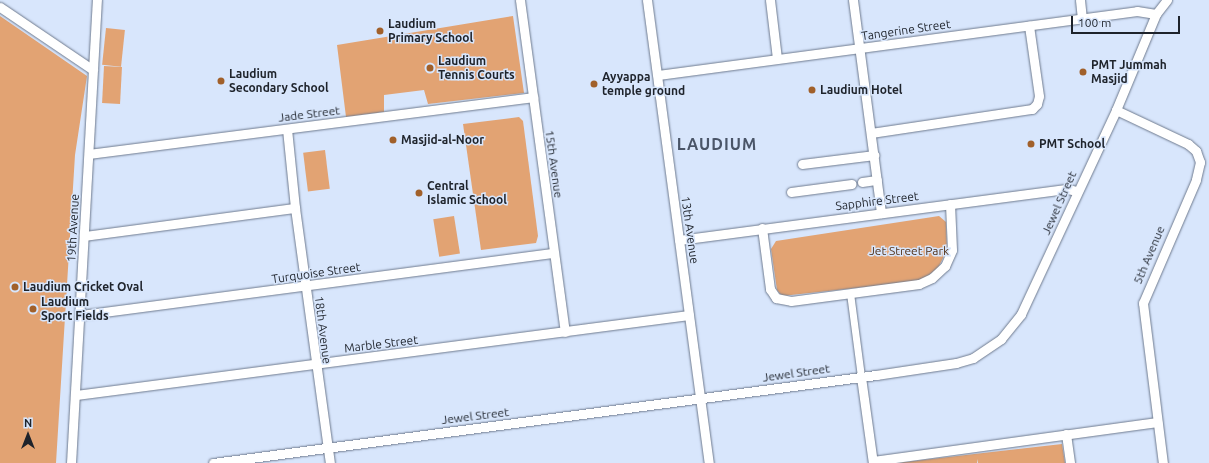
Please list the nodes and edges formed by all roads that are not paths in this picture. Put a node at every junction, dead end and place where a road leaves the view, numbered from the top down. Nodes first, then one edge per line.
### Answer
1 (97, 0) edge
2 (520, 0) edge
3 (647, 0) edge
4 (770, 0) edge
5 (853, 0) edge
6 (1080, 0) edge
7 (1168, 0) edge
8 (0, 7) edge
9 (1156, 14) junction
10 (1082, 18) junction
11 (1029, 26) junction
12 (860, 48) junction
13 (777, 59) junction
14 (93, 70) junction
15 (658, 75) junction
16 (533, 97) junction
17 (1116, 110) junction
18 (287, 129) junction
19 (871, 134) junction
20 (89, 154) junction
21 (874, 155) junction
22 (802, 164) dead end
23 (877, 180) junction
24 (862, 182) dead end
25 (851, 184) dead end
26 (1078, 191) junction
27 (791, 192) dead end
28 (950, 204) junction
29 (295, 208) junction
30 (881, 213) junction
31 (762, 228) junction
32 (84, 236) junction
33 (679, 240) junction
34 (554, 253) junction
35 (306, 286) junction
36 (850, 293) junction
37 (80, 315) junction
38 (689, 315) junction
39 (565, 332) junction
40 (316, 364) junction
41 (861, 377) junction
42 (76, 395) junction
43 (700, 399) junction
44 (1157, 422) junction
45 (1066, 434) junction
46 (328, 447) junction
47 (72, 461) edge
48 (873, 462) edge
49 (213, 463) edge
50 (330, 463) edge
51 (709, 463) edge
52 (1070, 463) edge
53 (1163, 463) edge

1 - 14 street, 19th Avenue
2 - 16 street, 15th Avenue
3 - 15 street, 13th Avenue
4 - 13 street
5 - 12 street
6 - 10 street
7 - 9 street, Jewel Street
8 - 14 street
9 - 10 street, Tangerine Street
9 - 17 street, Jewel Street
10 - 11 street, Tangerine Street
11 - 12 street, Tangerine Street
11 - 19 street
12 - 13 street, Tangerine Street
12 - 19 street
13 - 15 street, Tangerine Street
14 - 20 street, 19th Avenue
15 - 33 street, 13th Avenue
16 - 18 street, Jade Street
16 - 34 street, 15th Avenue
17 - 26 street, Jewel Street
17 - 44 street, 5th Avenue
18 - 20 street, Jade Street
18 - 29 street, 18th Avenue
19 - 21 street
20 - 32 street, 19th Avenue
21 - 22 street
21 - 23 street
23 - 24 street
23 - 30 street
25 - 27 street
26 - 28 street, Sapphire Street
26 - 41 street, Jewel Street
28 - 30 street, Sapphire Street
28 - 36 street
29 - 32 street
29 - 35 street, 18th Avenue
30 - 31 street, Sapphire Street
31 - 33 street, Sapphire Street
31 - 36 street
32 - 37 street, 19th Avenue
33 - 38 street, 13th Avenue
34 - 35 street, Turquoise Street
34 - 39 street, 15th Avenue
35 - 37 street, Turquoise Street
35 - 40 street, 18th Avenue
36 - 41 street
37 - 42 street, 19th Avenue
38 - 39 street, Marble Street
38 - 43 street, 13th Avenue
39 - 40 street, Marble Street
40 - 42 street, Marble Street
40 - 46 street, 18th Avenue
41 - 43 street, Jewel Street
41 - 48 street
42 - 47 street, 19th Avenue
43 - 46 street, Jewel Street
43 - 51 street, 13th Avenue
44 - 45 street
44 - 53 street, 5th Avenue
45 - 48 street
45 - 52 street
46 - 49 street, Jewel Street
46 - 50 street, 18th Avenue

